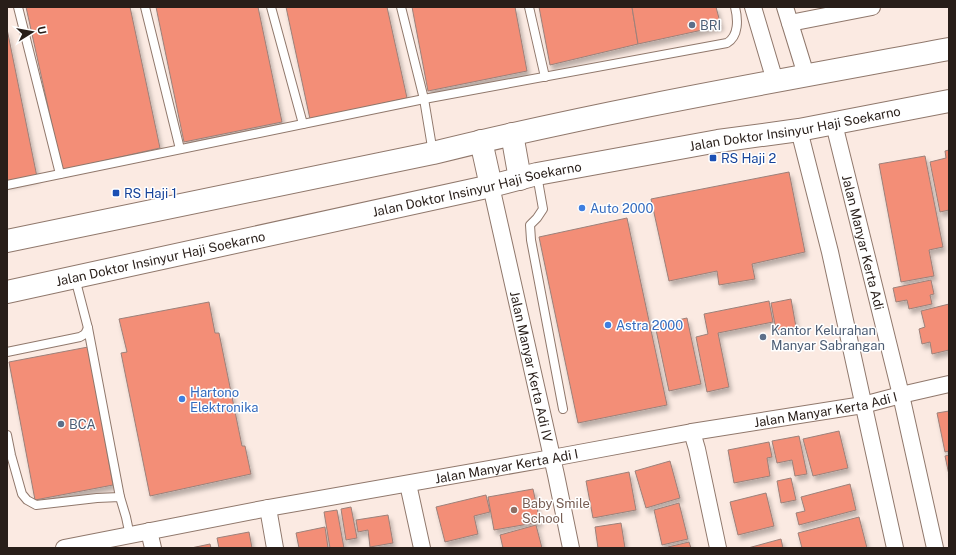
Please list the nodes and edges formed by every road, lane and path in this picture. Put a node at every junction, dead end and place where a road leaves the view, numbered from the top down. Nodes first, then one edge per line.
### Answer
1 (18, 7) edge
2 (145, 7) edge
3 (271, 7) edge
4 (401, 7) edge
5 (529, 7) edge
6 (735, 7) edge
7 (753, 7) edge
8 (785, 7) edge
9 (872, 7) edge
10 (790, 23) junction
11 (949, 49) edge
12 (545, 77) junction
13 (792, 78) junction
14 (424, 100) junction
15 (949, 101) edge
16 (303, 124) junction
17 (816, 127) junction
18 (512, 134) junction
19 (480, 141) junction
20 (180, 149) junction
21 (433, 153) junction
22 (60, 174) junction
23 (528, 176) junction
24 (7, 185) edge
25 (491, 186) junction
26 (7, 241) edge
27 (75, 277) junction
28 (7, 292) edge
29 (88, 328) junction
30 (7, 352) edge
31 (949, 384) edge
32 (899, 396) junction
33 (868, 404) junction
34 (563, 409) dead end
35 (692, 432) junction
36 (7, 435) edge
37 (552, 458) junction
38 (408, 484) junction
39 (120, 497) junction
40 (268, 508) junction
41 (149, 531) junction
42 (130, 536) junction
43 (64, 548) edge
44 (153, 548) edge
45 (275, 548) edge
46 (422, 548) edge
47 (571, 548) edge
48 (718, 548) edge
49 (895, 548) edge
50 (935, 548) edge

1 - 22 lane
2 - 20 lane
3 - 16 lane
4 - 14 lane
5 - 12 lane
6 - 12 lane
7 - 13 street
8 - 10 street
9 - 10 street
10 - 13 street
11 - 13 main road
12 - 14 lane
13 - 18 main road
14 - 16 lane
14 - 21 lane
15 - 17 main road, Jalan Doktor Insinyur Haji Soekarno
16 - 20 lane
17 - 23 main road, Jalan Doktor Insinyur Haji Soekarno
17 - 32 street, Jalan Manyar Kerta Adi
17 - 33 street
18 - 19 main road
18 - 23 main road
19 - 21 main road
19 - 25 main road
20 - 22 lane
21 - 26 main road
22 - 24 lane
23 - 25 main road, Jalan Doktor Insinyur Haji Soekarno
23 - 34 lane
25 - 27 main road, Jalan Doktor Insinyur Haji Soekarno
25 - 37 street, Jalan Manyar Kerta Adi IV
27 - 28 main road, Jalan Doktor Insinyur Haji Soekarno
27 - 29 lane
29 - 30 lane
29 - 39 lane
31 - 32 street, Jalan Manyar Kerta Adi I
32 - 33 street, Jalan Manyar Kerta Adi I
32 - 50 street, Jalan Manyar Kerta Adi
33 - 35 street, Jalan Manyar Kerta Adi I
33 - 49 street
35 - 37 street, Jalan Manyar Kerta Adi I
35 - 48 street
36 - 39 lane
37 - 38 street, Jalan Manyar Kerta Adi I
37 - 47 street, Jalan Manyar Kerta Adi IV
38 - 40 street, Jalan Manyar Kerta Adi I
38 - 46 street
39 - 42 lane
40 - 41 street, Jalan Manyar Kerta Adi I
40 - 45 street
41 - 42 street, Jalan Manyar Kerta Adi I
41 - 44 street
42 - 43 street, Jalan Manyar Kerta Adi I

